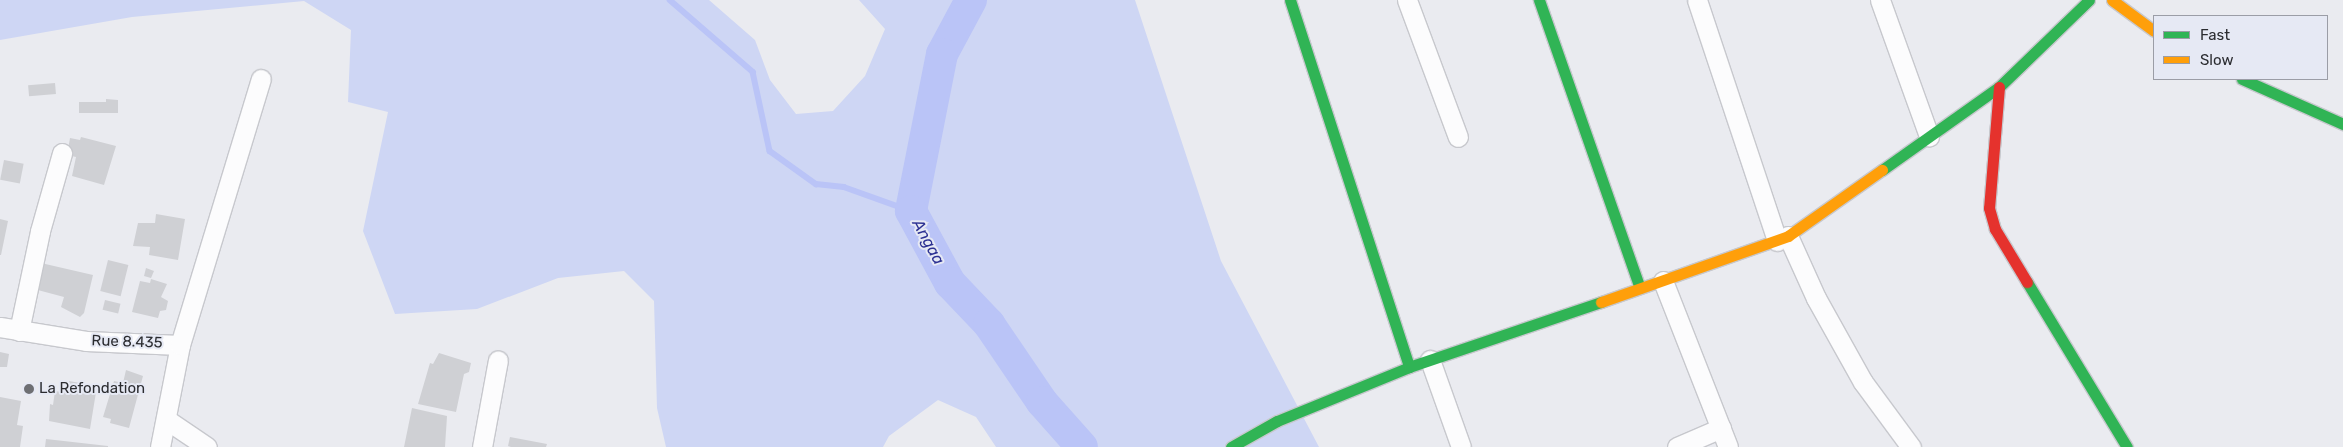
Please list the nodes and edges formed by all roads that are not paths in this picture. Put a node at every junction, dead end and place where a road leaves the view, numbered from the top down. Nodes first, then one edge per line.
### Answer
1 (1290, 0) edge
2 (1407, 0) edge
3 (1539, 0) edge
4 (1697, 0) edge
5 (1880, 0) edge
6 (2089, 0) edge
7 (2112, 0) edge
8 (2153, 29) edge
9 (261, 79) dead end
10 (2244, 80) edge
11 (1999, 87) junction
12 (2343, 124) edge
13 (1929, 136) junction
14 (1458, 137) dead end
15 (62, 154) dead end
16 (1782, 239) junction
17 (1662, 281) junction
18 (1640, 288) junction
19 (0, 328) edge
20 (19, 331) junction
21 (180, 345) junction
22 (498, 360) dead end
23 (1430, 360) junction
24 (1409, 367) junction
25 (167, 420) junction
26 (1721, 428) junction
27 (160, 447) edge
28 (207, 447) edge
29 (482, 447) edge
30 (1231, 447) edge
31 (1461, 447) edge
32 (1677, 447) edge
33 (1728, 447) edge
34 (1911, 447) edge
35 (2127, 447) edge

1 - 24 street
2 - 14 street
3 - 18 street
4 - 16 street
5 - 13 street
6 - 11 street
7 - 8 street
9 - 21 street
10 - 12 street
11 - 13 street
11 - 35 street
13 - 16 street
15 - 20 street
16 - 17 street
16 - 34 street
17 - 18 street
17 - 26 street
18 - 23 street
19 - 20 street, Rue 8.435
20 - 21 street, Rue 8.435
21 - 25 street, Rue 8.435
22 - 29 street
23 - 24 street
23 - 31 street
24 - 30 street
25 - 27 street, Rue 8.435
25 - 28 street
26 - 32 street
26 - 33 street

